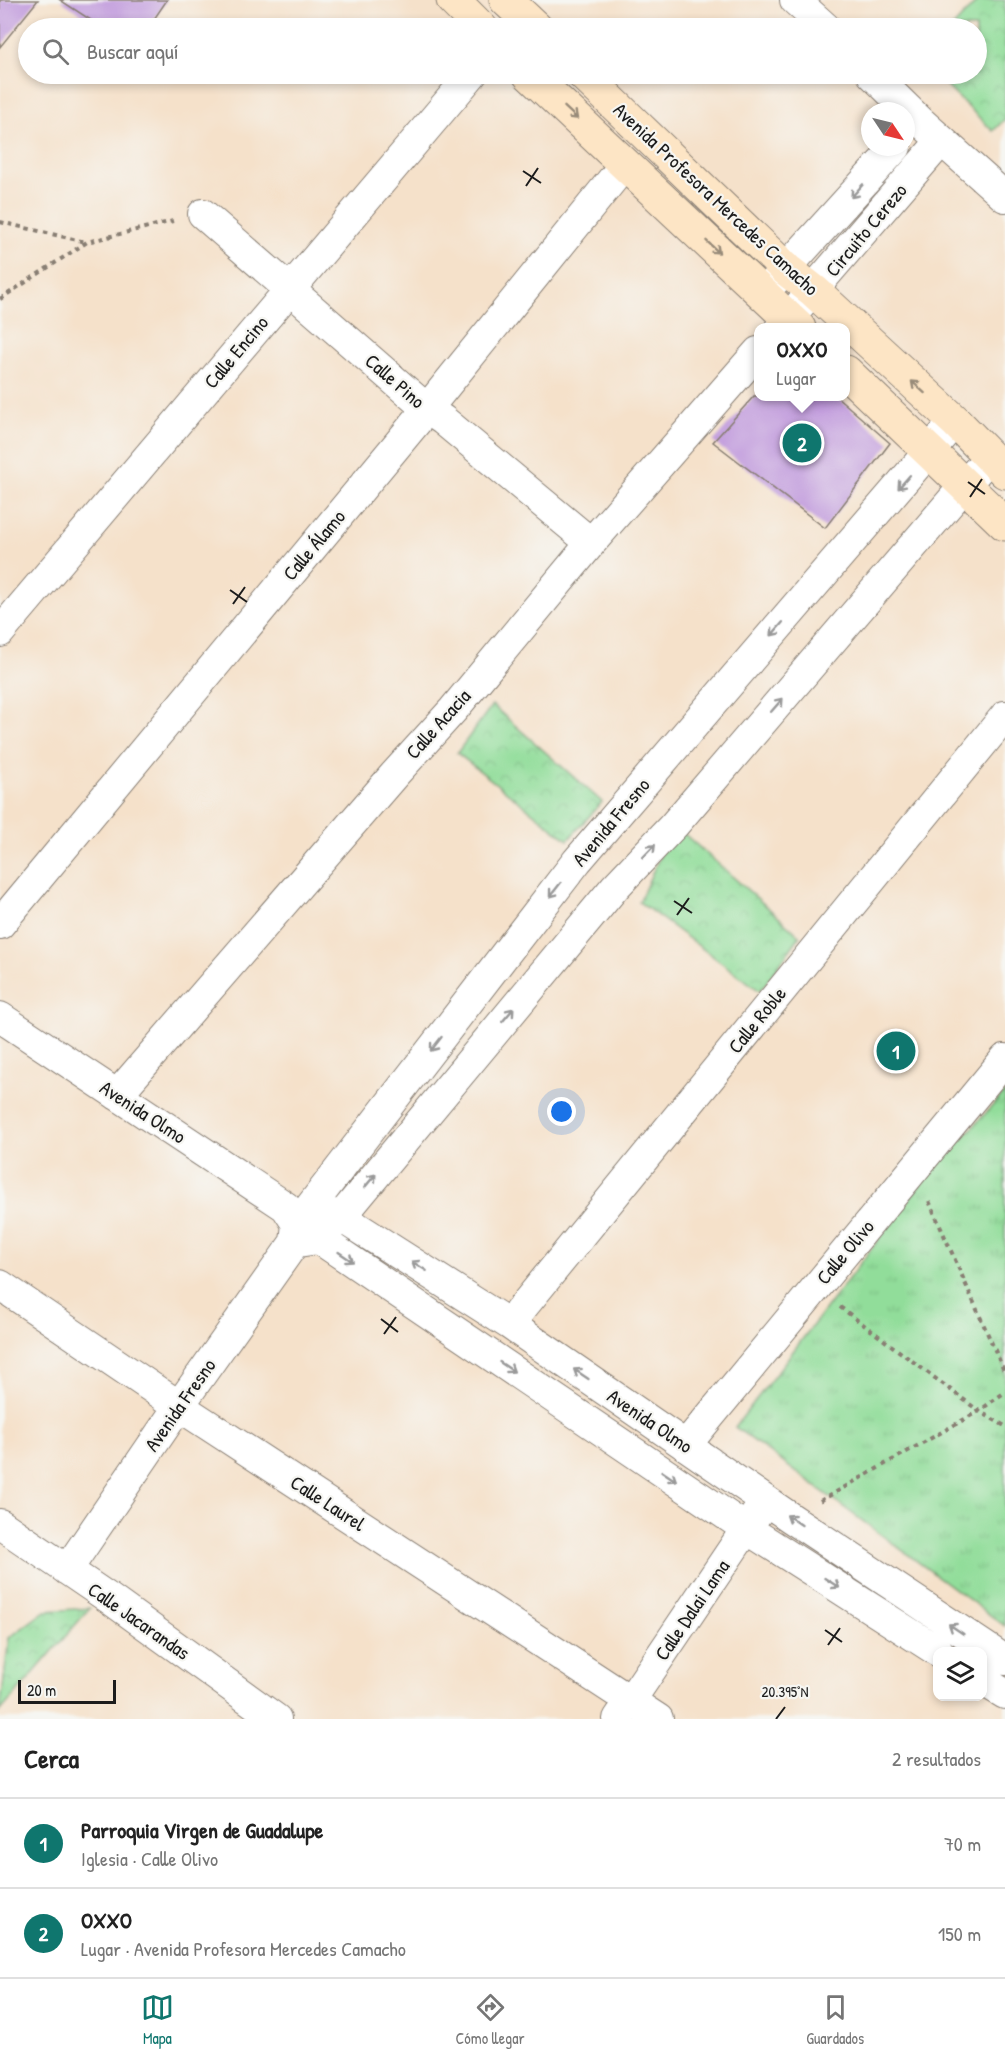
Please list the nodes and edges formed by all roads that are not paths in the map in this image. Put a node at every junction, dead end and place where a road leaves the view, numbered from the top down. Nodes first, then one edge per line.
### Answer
1 (453, 0) edge
2 (506, 0) edge
3 (795, 0) edge
4 (472, 18) edge
5 (525, 18) edge
6 (814, 18) edge
7 (463, 84) edge
8 (540, 84) edge
9 (593, 84) edge
10 (880, 84) edge
11 (893, 102) edge
12 (915, 129) edge
13 (942, 141) junction
14 (888, 156) edge
15 (625, 164) junction
16 (1005, 197) edge
17 (203, 214) road end
18 (787, 270) junction
19 (290, 288) junction
20 (813, 291) junction
21 (763, 294) junction
22 (788, 323) edge
23 (790, 323) edge
24 (848, 323) edge
25 (850, 325) edge
26 (754, 358) edge
27 (850, 376) edge
28 (427, 409) junction
29 (956, 421) junction
30 (930, 451) junction
31 (998, 464) edge
32 (966, 485) junction
33 (1005, 524) edge
34 (591, 543) junction
35 (0, 632) edge
36 (1005, 716) edge
37 (577, 861) junction
38 (615, 887) junction
39 (0, 924) edge
40 (0, 1017) edge
41 (1005, 1059) edge
42 (117, 1095) junction
43 (341, 1217) junction
44 (301, 1224) junction
45 (0, 1286) edge
46 (509, 1324) junction
47 (179, 1406) junction
48 (686, 1445) junction
49 (766, 1500) junction
50 (0, 1524) edge
51 (747, 1528) junction
52 (67, 1570) junction
53 (933, 1648) edge
54 (1005, 1660) edge
55 (987, 1683) edge
56 (1005, 1694) edge
57 (624, 1710) edge
58 (276, 1719) edge
59 (658, 1719) edge

1 - 4 street
2 - 5 street
3 - 6 street
7 - 19 street, Calle Encino
8 -> 15 street, Avenida Profesora Mercedes Camacho
9 - 18 street, Avenida Profesora Mercedes Camacho
10 - 11 street
12 - 13 street
13 - 16 street
13 - 20 street, Circuito Cerezo
14 -> 18 street, Circuito Cerezo
15 -> 21 street, Avenida Profesora Mercedes Camacho
15 - 28 street, Calle Álamo
17 - 19 street, Calle Pino
18 - 20 street, Avenida Profesora Mercedes Camacho
18 - 21 street, Circuito Cerezo
19 - 28 street, Calle Pino
19 - 35 street, Calle Encino
20 - 23 street, Circuito Cerezo
24 -> 20 street, Avenida Profesora Mercedes Camacho
21 - 22 street, Avenida Profesora Mercedes Camacho
29 -> 25 street, Avenida Profesora Mercedes Camacho
26 - 34 street, Calle Acacia
27 - 30 street
28 - 34 street, Calle Pino
28 - 39 street, Calle Álamo
29 - 30 street, Avenida Fresno
29 - 31 street, Avenida Profesora Mercedes Camacho
30 - 32 street
30 -> 37 street, Avenida Fresno
31 - 32 street, Avenida Fresno
32 - 33 street
38 -> 32 street, Avenida Fresno
34 - 42 street, Calle Acacia
36 - 46 street, Calle Roble
37 - 38 street
37 -> 44 street, Avenida Fresno
43 -> 38 street, Avenida Fresno
40 - 42 street, Avenida Olmo
41 - 48 street, Calle Olivo
42 - 44 street, Avenida Olmo
43 - 44 street, Avenida Fresno
46 -> 43 street, Avenida Olmo
44 - 47 street, Avenida Fresno
44 -> 51 street, Avenida Olmo
45 - 47 street, Calle Laurel
48 -> 46 street, Avenida Olmo
47 - 52 street, Avenida Fresno
47 - 57 street, Calle Laurel
48 - 49 street, Avenida Olmo
49 - 51 street, Calle Dalai Lama
54 -> 49 street, Avenida Olmo
50 - 52 street, Calle Jacarandas
51 -> 53 street, Avenida Olmo
51 - 57 street, Calle Dalai Lama
52 - 58 street, Calle Jacarandas
55 - 56 street
57 - 59 street, Calle Laurel

